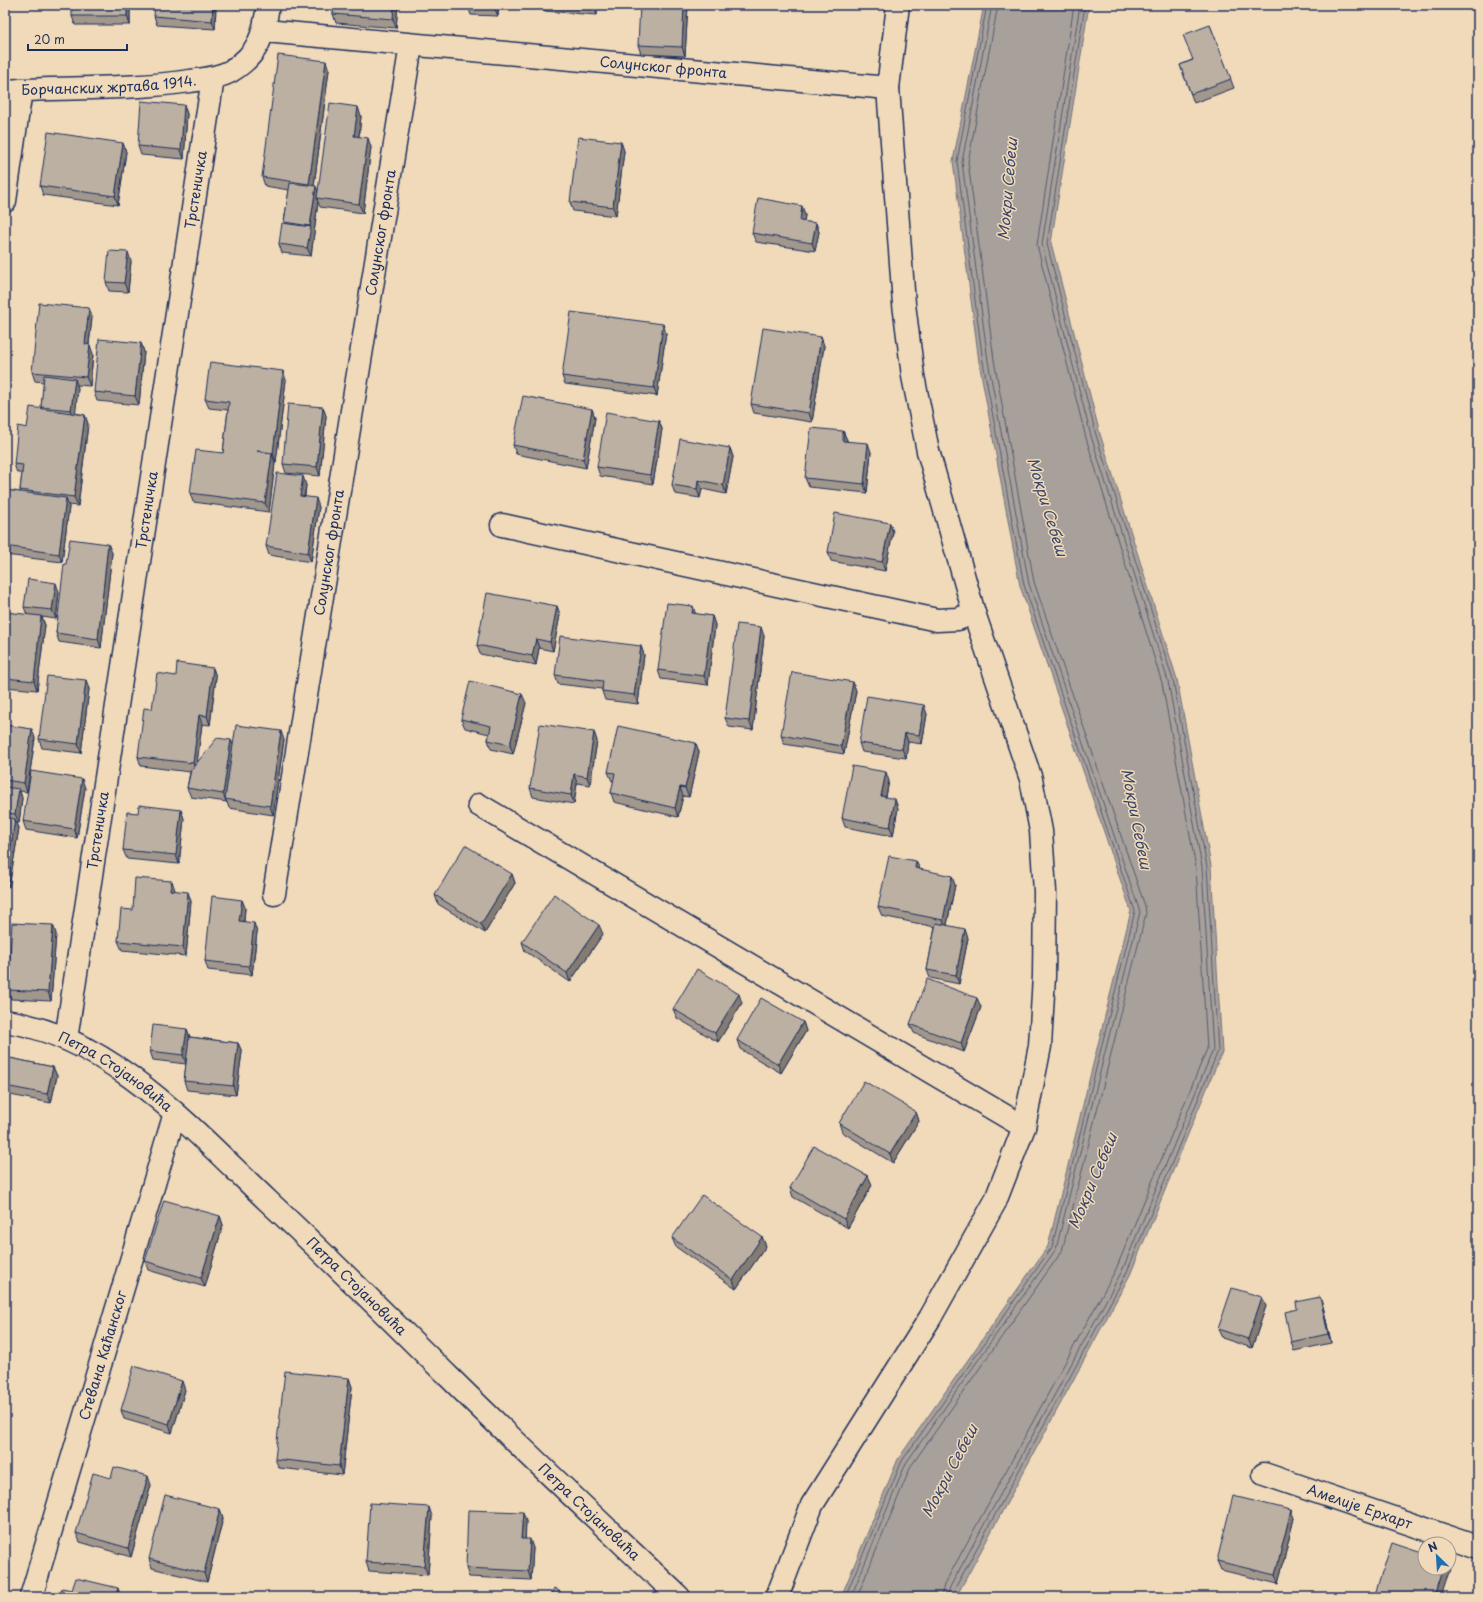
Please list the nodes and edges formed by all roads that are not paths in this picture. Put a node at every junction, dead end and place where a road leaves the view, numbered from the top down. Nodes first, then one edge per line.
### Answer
1 (268, 5) edge
2 (898, 5) edge
3 (265, 31) junction
4 (411, 45) junction
5 (213, 78) junction
6 (888, 88) junction
7 (13, 90) edge
8 (5, 201) edge
9 (502, 525) dead end
10 (974, 613) junction
11 (479, 805) dead end
12 (274, 894) dead end
13 (5, 1021) edge
14 (66, 1039) junction
15 (175, 1114) junction
16 (1024, 1127) junction
17 (1264, 1474) dead end
18 (1478, 1547) edge
19 (30, 1597) edge
20 (679, 1597) edge
21 (777, 1597) edge

1 - 3 street
2 - 6 street
3 - 4 street
3 - 5 street
4 - 6 street, Солунског фронта
4 - 12 street, Солунског фронта
5 - 7 street, Борчанских жртава 1914.
5 - 14 street, Трстеничка
6 - 10 street
7 - 8 street
9 - 10 street
10 - 16 street
11 - 16 street
13 - 14 street, Петра Стојановића
14 - 15 street, Петра Стојановића
15 - 19 street, Стевана Каћанског
15 - 20 street, Петра Стојановића
16 - 21 street
17 - 18 street, Амелије Ерхарт

